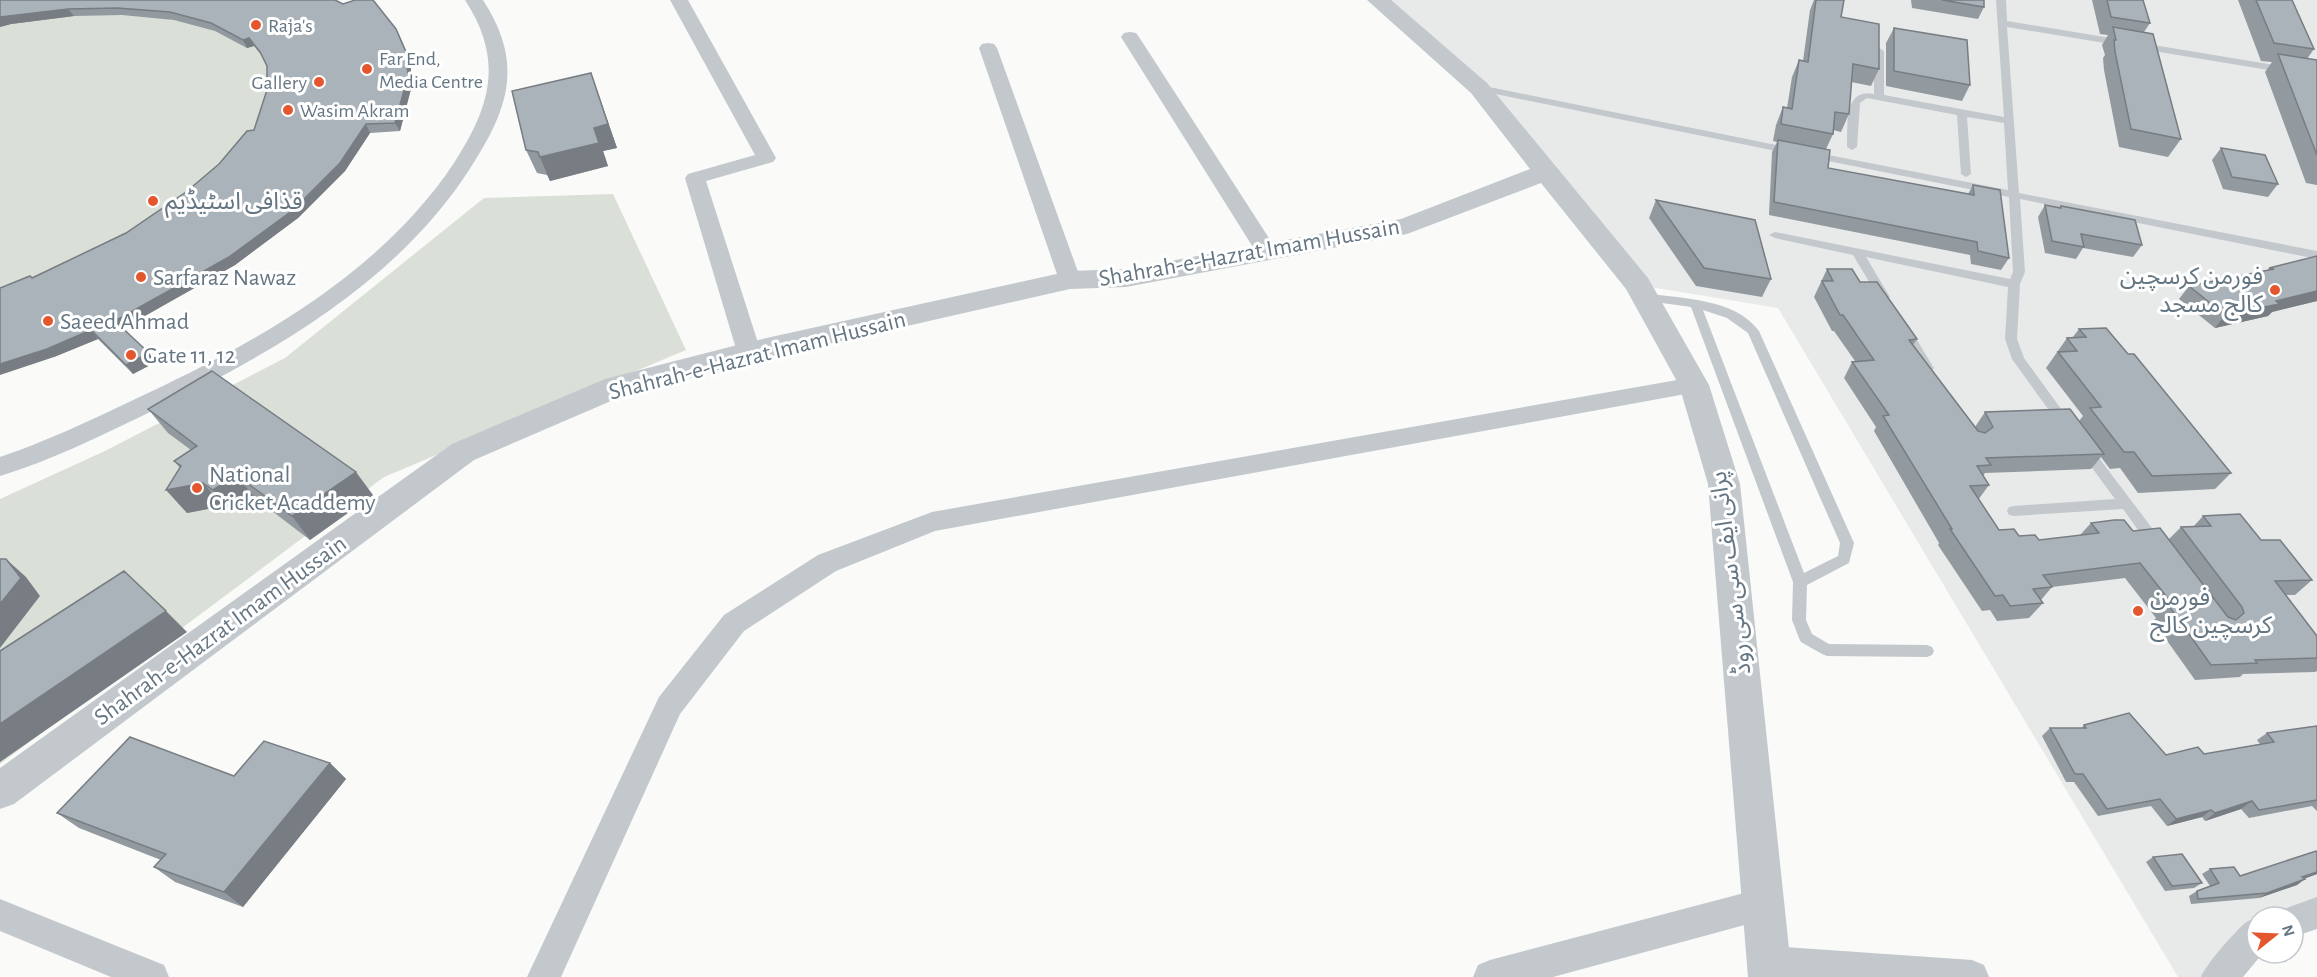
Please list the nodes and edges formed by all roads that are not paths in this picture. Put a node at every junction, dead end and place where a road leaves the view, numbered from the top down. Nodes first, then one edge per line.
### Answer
1 (474, 0) edge
2 (678, 0) edge
3 (1378, 0) edge
4 (2001, 0) edge
5 (2001, 23) junction
6 (1130, 37) dead end
7 (1879, 40) edge
8 (988, 48) dead end
9 (2317, 75) edge
10 (1479, 88) junction
11 (1879, 96) junction
12 (1962, 112) junction
13 (2008, 121) junction
14 (1852, 147) dead end
15 (1545, 172) junction
16 (1966, 174) dead end
17 (2013, 196) junction
18 (1775, 235) dead end
19 (1268, 252) junction
20 (1857, 252) junction
21 (2317, 255) edge
22 (1070, 280) junction
23 (2014, 284) junction
24 (1645, 297) junction
25 (1696, 306) junction
26 (749, 352) junction
27 (1937, 382) edge
28 (1694, 385) junction
29 (0, 467) edge
30 (2126, 504) junction
31 (2014, 511) dead end
32 (2162, 551) edge
33 (1800, 582) junction
34 (1927, 651) dead end
35 (0, 790) edge
36 (1763, 904) junction
37 (0, 915) edge
38 (2245, 949) edge
39 (1769, 970) edge
40 (152, 977) edge
41 (544, 977) edge
42 (1490, 977) edge
43 (1972, 977) edge
44 (2218, 977) edge

1 - 29 street
2 - 26 street
3 - 10 street, پرانی ایف سی سی روڈ
4 - 5 lane
5 - 9 lane
5 - 13 lane
6 - 19 street
7 - 11 lane
8 - 22 street
10 - 15 street, پرانی ایف سی سی روڈ
10 - 17 lane
11 - 12 lane
11 - 14 lane
12 - 13 lane
12 - 16 lane
13 - 17 lane
15 - 19 street, Shahrah-e-Hazrat Imam Hussain
15 - 24 street, پرانی ایف سی سی روڈ
17 - 21 lane
17 - 23 lane
18 - 20 lane
19 - 22 street, Shahrah-e-Hazrat Imam Hussain
20 - 23 lane
20 - 27 lane
22 - 26 street, Shahrah-e-Hazrat Imam Hussain
23 - 30 lane
24 - 25 lane
24 - 28 street, پرانی ایف سی سی روڈ
25 - 33 lane
25 - 33 lane
26 - 35 street, Shahrah-e-Hazrat Imam Hussain
28 - 36 street, پرانی ایف سی سی روڈ
28 - 41 street
30 - 31 lane
30 - 32 lane
33 - 34 lane
36 - 39 street, پرانی ایف سی سی روڈ
36 - 42 street
37 - 40 street
38 - 44 street
39 - 43 street

